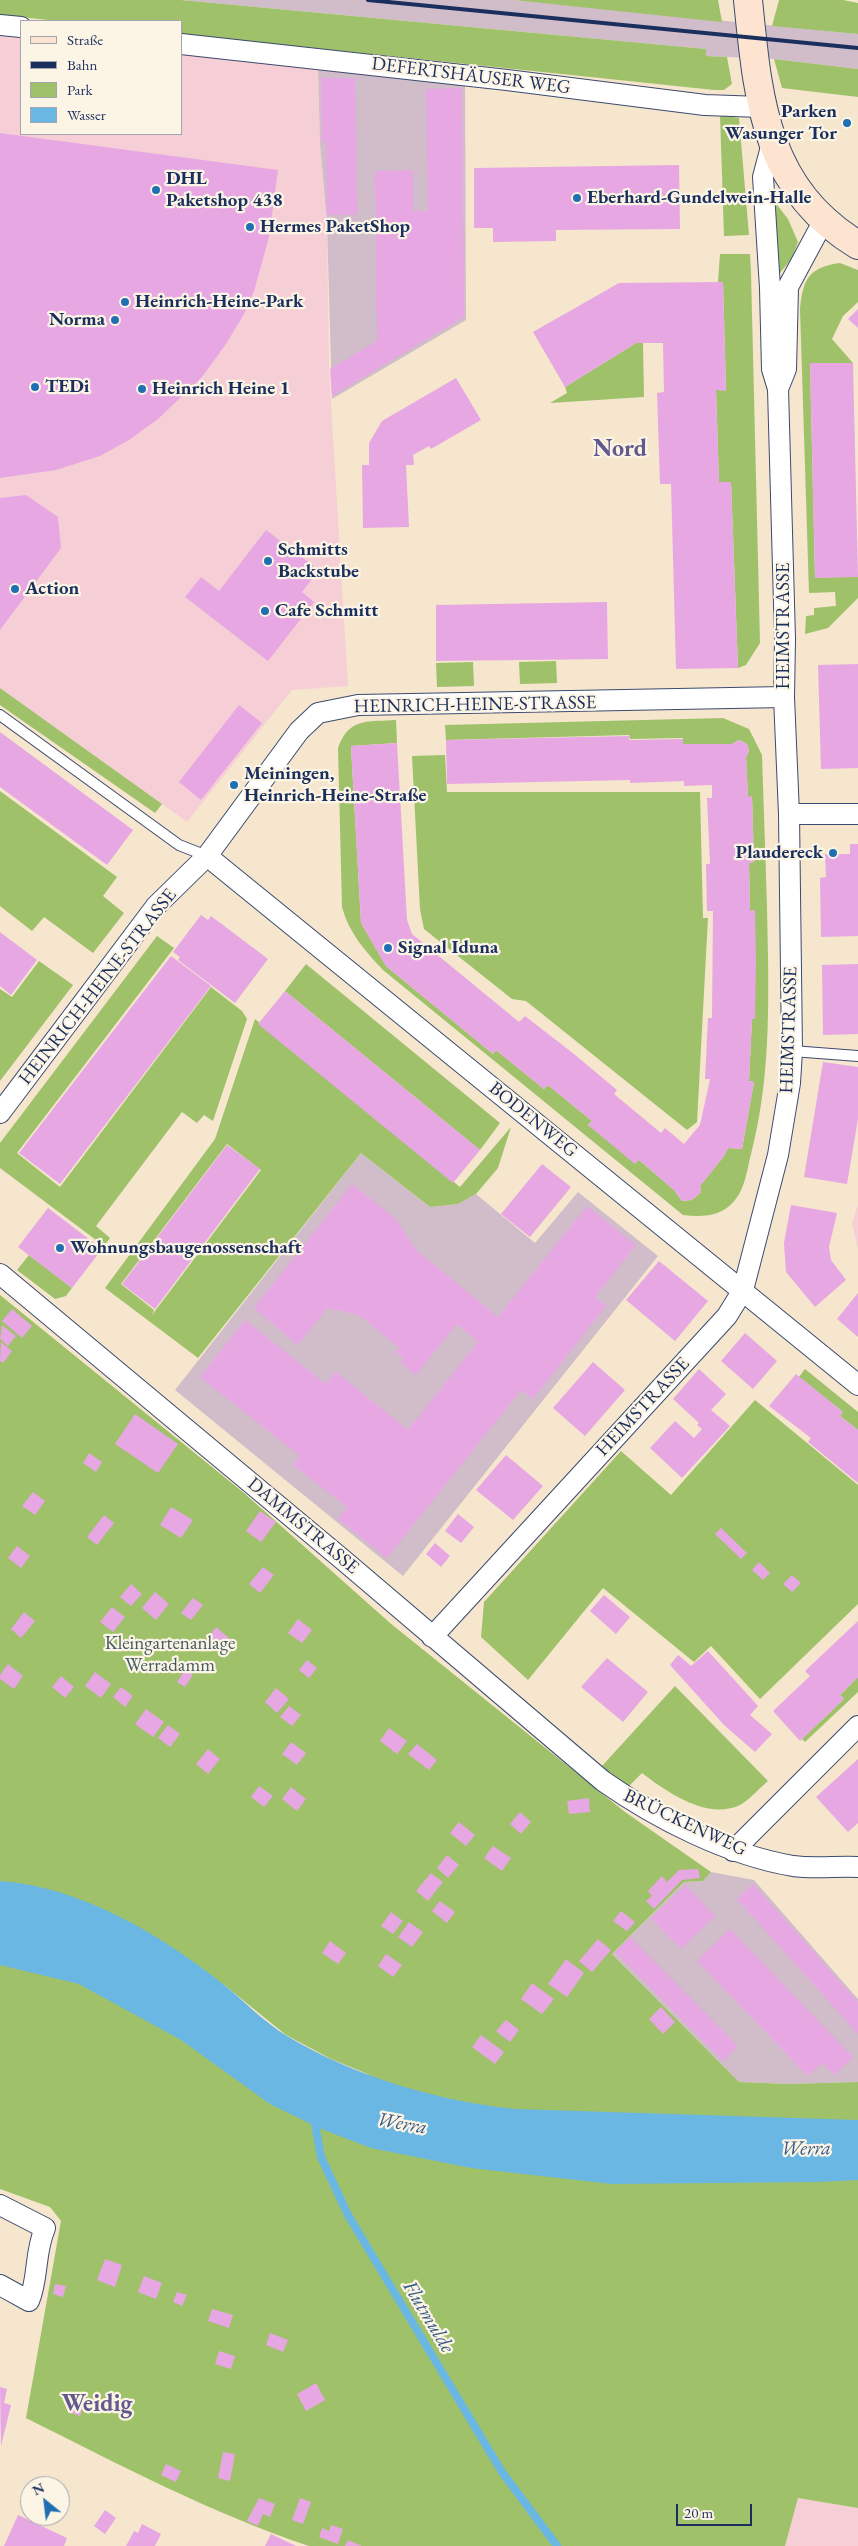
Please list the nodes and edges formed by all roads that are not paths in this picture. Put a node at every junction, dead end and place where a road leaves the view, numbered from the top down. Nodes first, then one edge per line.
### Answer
1 (748, 0) edge
2 (0, 25) edge
3 (20, 27) edge
4 (182, 44) edge
5 (761, 108) junction
6 (772, 143) junction
7 (824, 220) junction
8 (858, 245) edge
9 (778, 389) junction
10 (784, 697) junction
11 (0, 715) edge
12 (789, 814) junction
13 (858, 814) edge
14 (206, 856) junction
15 (792, 1051) junction
16 (858, 1056) edge
17 (0, 1112) edge
18 (0, 1274) edge
19 (743, 1290) junction
20 (858, 1385) edge
21 (432, 1637) junction
22 (858, 1726) edge
23 (603, 1781) joint
24 (734, 1850) junction
25 (858, 1867) edge
26 (0, 2205) edge
27 (0, 2285) edge

1 - 5 main road
2 - 3 street
4 - 5 street, DEFERTSHÄUSER WEG
5 - 6 main road
6 - 7 main road
6 - 9 street, HEIMSTRASSE
7 - 8 main road
7 - 9 street, HEIMSTRASSE
9 - 10 street, HEIMSTRASSE
10 - 12 street, HEIMSTRASSE
10 - 14 street, HEINRICH-HEINE-STRASSE
11 - 14 lane
12 - 13 street
12 - 15 street, HEIMSTRASSE
14 - 17 street, HEINRICH-HEINE-STRASSE
14 - 19 street, BODENWEG
15 - 16 lane
15 - 19 street, HEIMSTRASSE
18 - 21 street, DAMMSTRASSE
19 - 20 street, BODENWEG
19 - 21 street, HEIMSTRASSE
21 - 23 street, DAMMSTRASSE
22 - 24 street
23 - 24 street, BRÜCKENWEG
24 - 25 street, BRÜCKENWEG
26 - 27 street

